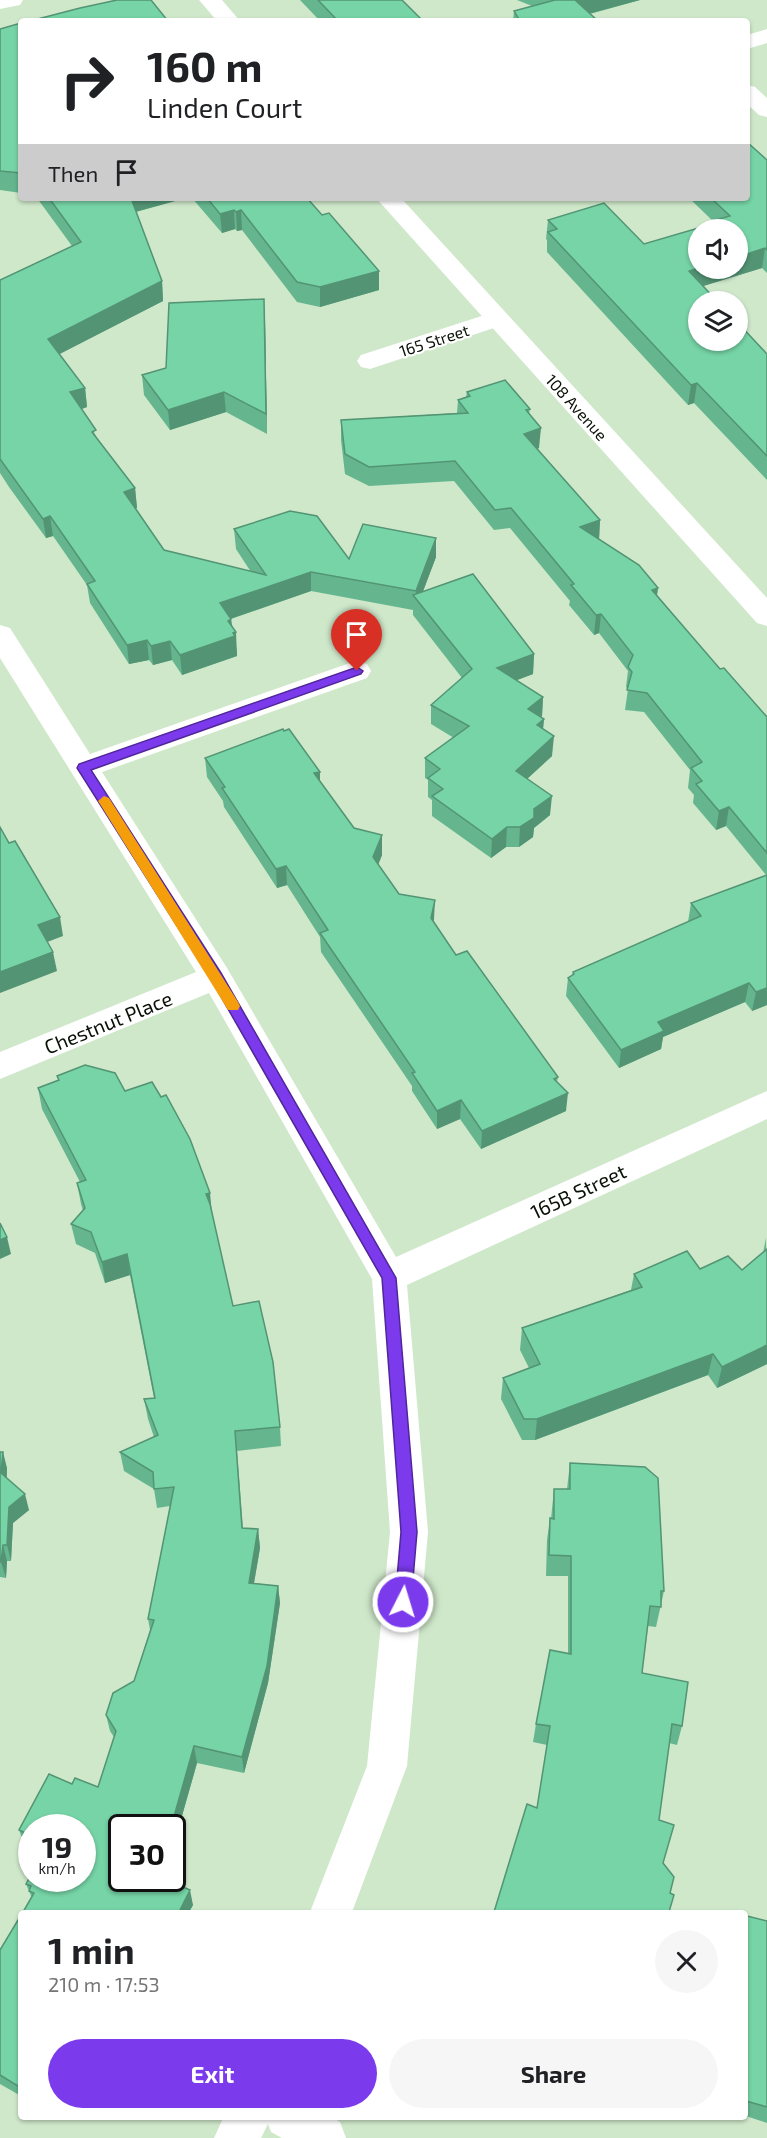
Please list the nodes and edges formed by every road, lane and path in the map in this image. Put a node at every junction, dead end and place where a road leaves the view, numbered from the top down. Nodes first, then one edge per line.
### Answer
1 (12, 0) edge
2 (210, 0) edge
3 (0, 3) edge
4 (226, 18) edge
5 (767, 36) edge
6 (750, 41) edge
7 (750, 95) edge
8 (767, 110) edge
9 (391, 201) edge
10 (497, 319) junction
11 (370, 361) dead end
12 (767, 616) edge
13 (0, 635) edge
14 (357, 671) dead end
15 (83, 768) junction
16 (216, 977) junction
17 (0, 1066) edge
18 (767, 1104) edge
19 (389, 1278) junction
20 (332, 1910) edge
21 (247, 2120) edge
22 (294, 2120) edge
23 (236, 2138) edge
24 (324, 2138) edge

1 - 3 street
2 - 4 street
5 - 6 street
7 - 8 street
9 - 10 street, 108 Avenue
10 - 11 street, 165 Street
10 - 12 street, 108 Avenue
13 - 15 street
14 - 15 street
15 - 16 street
16 - 17 street, Chestnut Place
16 - 19 street
18 - 19 street, 165B Street
19 - 20 street
21 - 23 street
22 - 24 street

